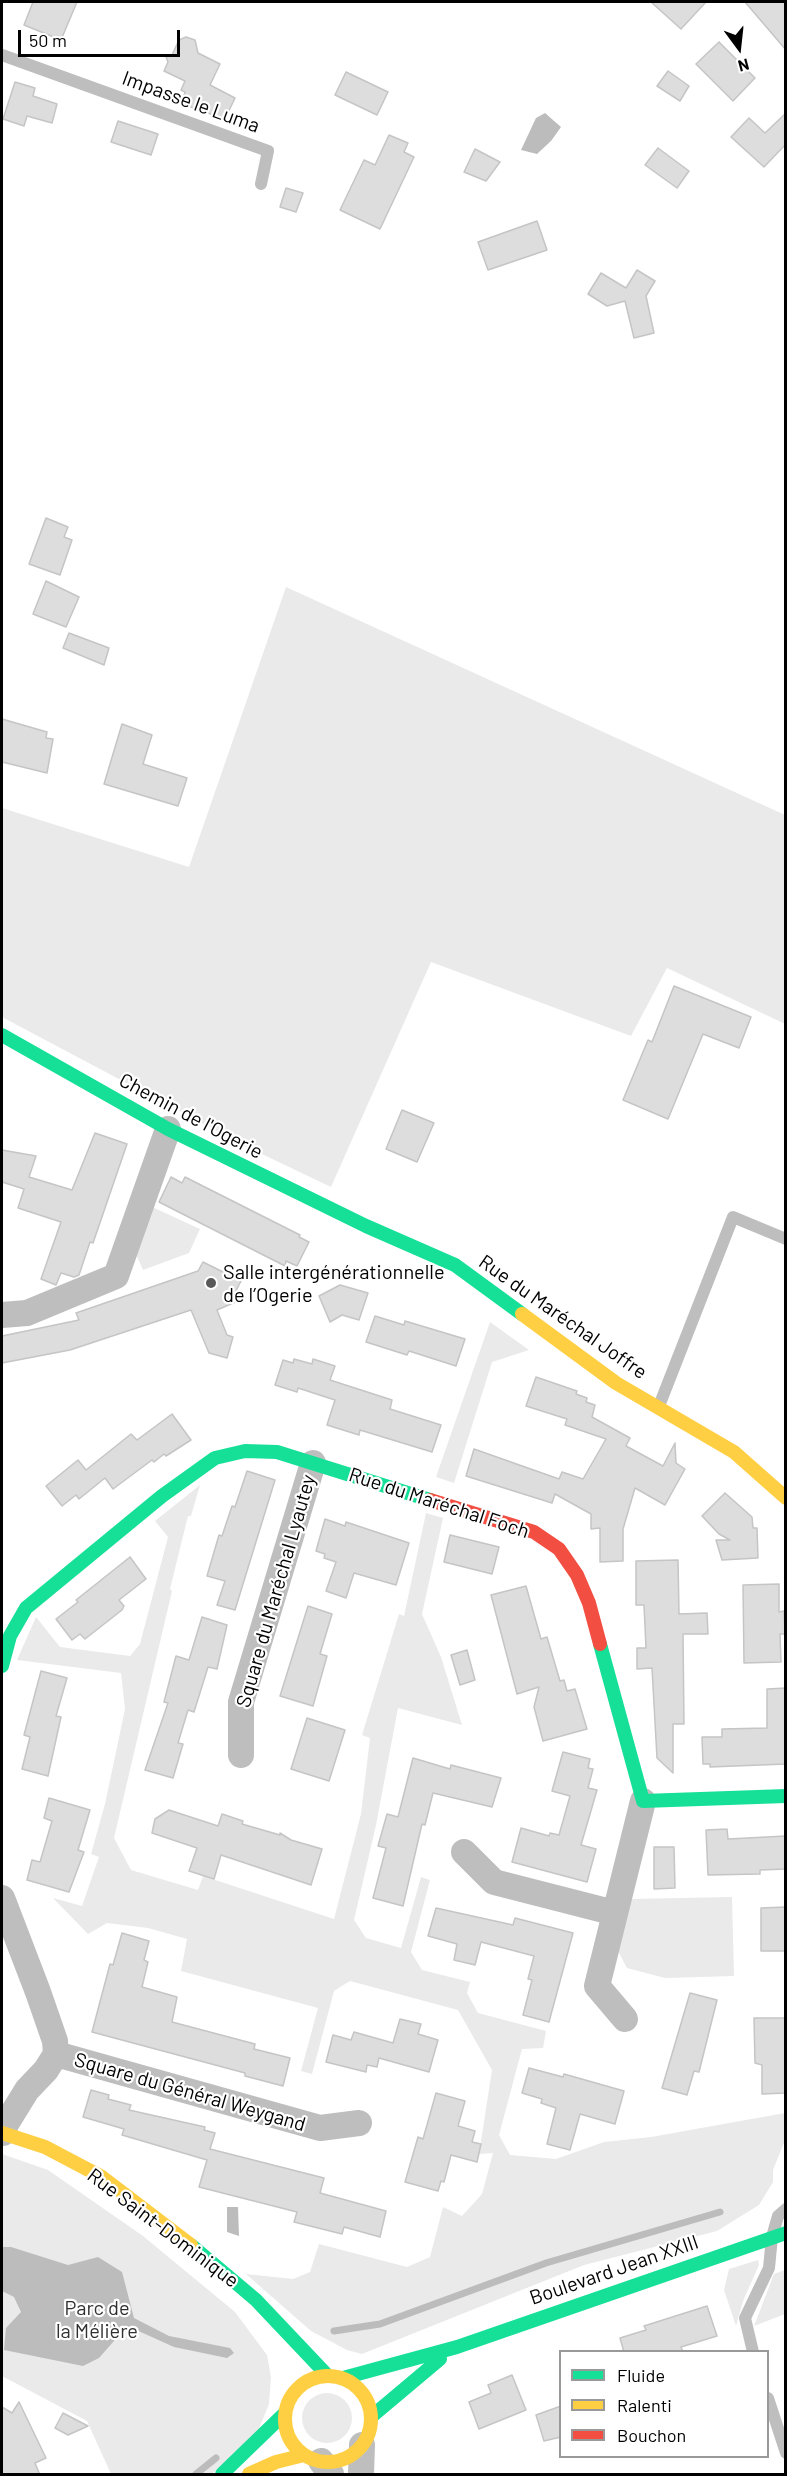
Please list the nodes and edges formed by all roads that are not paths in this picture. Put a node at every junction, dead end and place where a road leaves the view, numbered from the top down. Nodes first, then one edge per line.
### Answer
1 (2, 55) edge
2 (261, 184) dead end
3 (2, 1035) edge
4 (168, 1129) junction
5 (366, 1226) joint
6 (786, 1239) edge
7 (2, 1315) edge
8 (659, 1406) junction
9 (313, 1463) junction
10 (786, 1498) edge
11 (2, 1666) edge
12 (241, 1755) dead end
13 (786, 1796) edge
14 (643, 1801) junction
15 (464, 1851) dead end
16 (2, 1898) edge
17 (615, 1913) junction
18 (625, 2019) dead end
19 (56, 2054) junction
20 (359, 2123) dead end
21 (2, 2133) edge
22 (786, 2209) edge
23 (779, 2235) edge
24 (256, 2300) junction
25 (457, 2347) junction
26 (279, 2348) dead end
27 (753, 2350) edge
28 (327, 2375) junction
29 (343, 2378) junction
30 (288, 2380) dead end
31 (291, 2396) junction
32 (769, 2401) edge
33 (284, 2414) junction
34 (371, 2418) junction
35 (362, 2445) junction
36 (786, 2453) edge
37 (319, 2464) edge
38 (222, 2475) edge
39 (249, 2475) edge
40 (362, 2475) edge

1 - 2 lane, Impasse le Luma
3 - 4 street, Chemin de l'Ogerie
4 - 5 street, Chemin de l'Ogerie
4 - 7 street
5 - 8 street, Rue du Maréchal Joffre
6 - 8 lane
8 - 10 street, Rue du Maréchal Joffre
9 - 11 street, Rue du Maréchal Foch
9 - 12 street, Square du Maréchal Lyautey
9 - 14 street, Rue du Maréchal Foch
13 - 14 street
14 - 17 street
15 - 17 street
16 - 19 street
17 - 18 street
19 - 20 street, Square du Général Weygand
19 - 21 street
21 - 24 street, Rue Saint-Dominique
22 - 23 lane
23 - 25 street, Boulevard Jean XXIII
23 - 27 lane
24 - 26 street, Rue Saint-Dominique
24 - 28 street, Rue Saint-Dominique
25 - 29 street
25 - 34 street
28 - 29 street
28 - 31 street
29 - 34 street
30 - 31 street
31 - 33 street
32 - 36 lane
33 - 37 street
33 - 38 street
34 - 35 street
35 - 37 street
35 - 40 street
37 - 39 street

